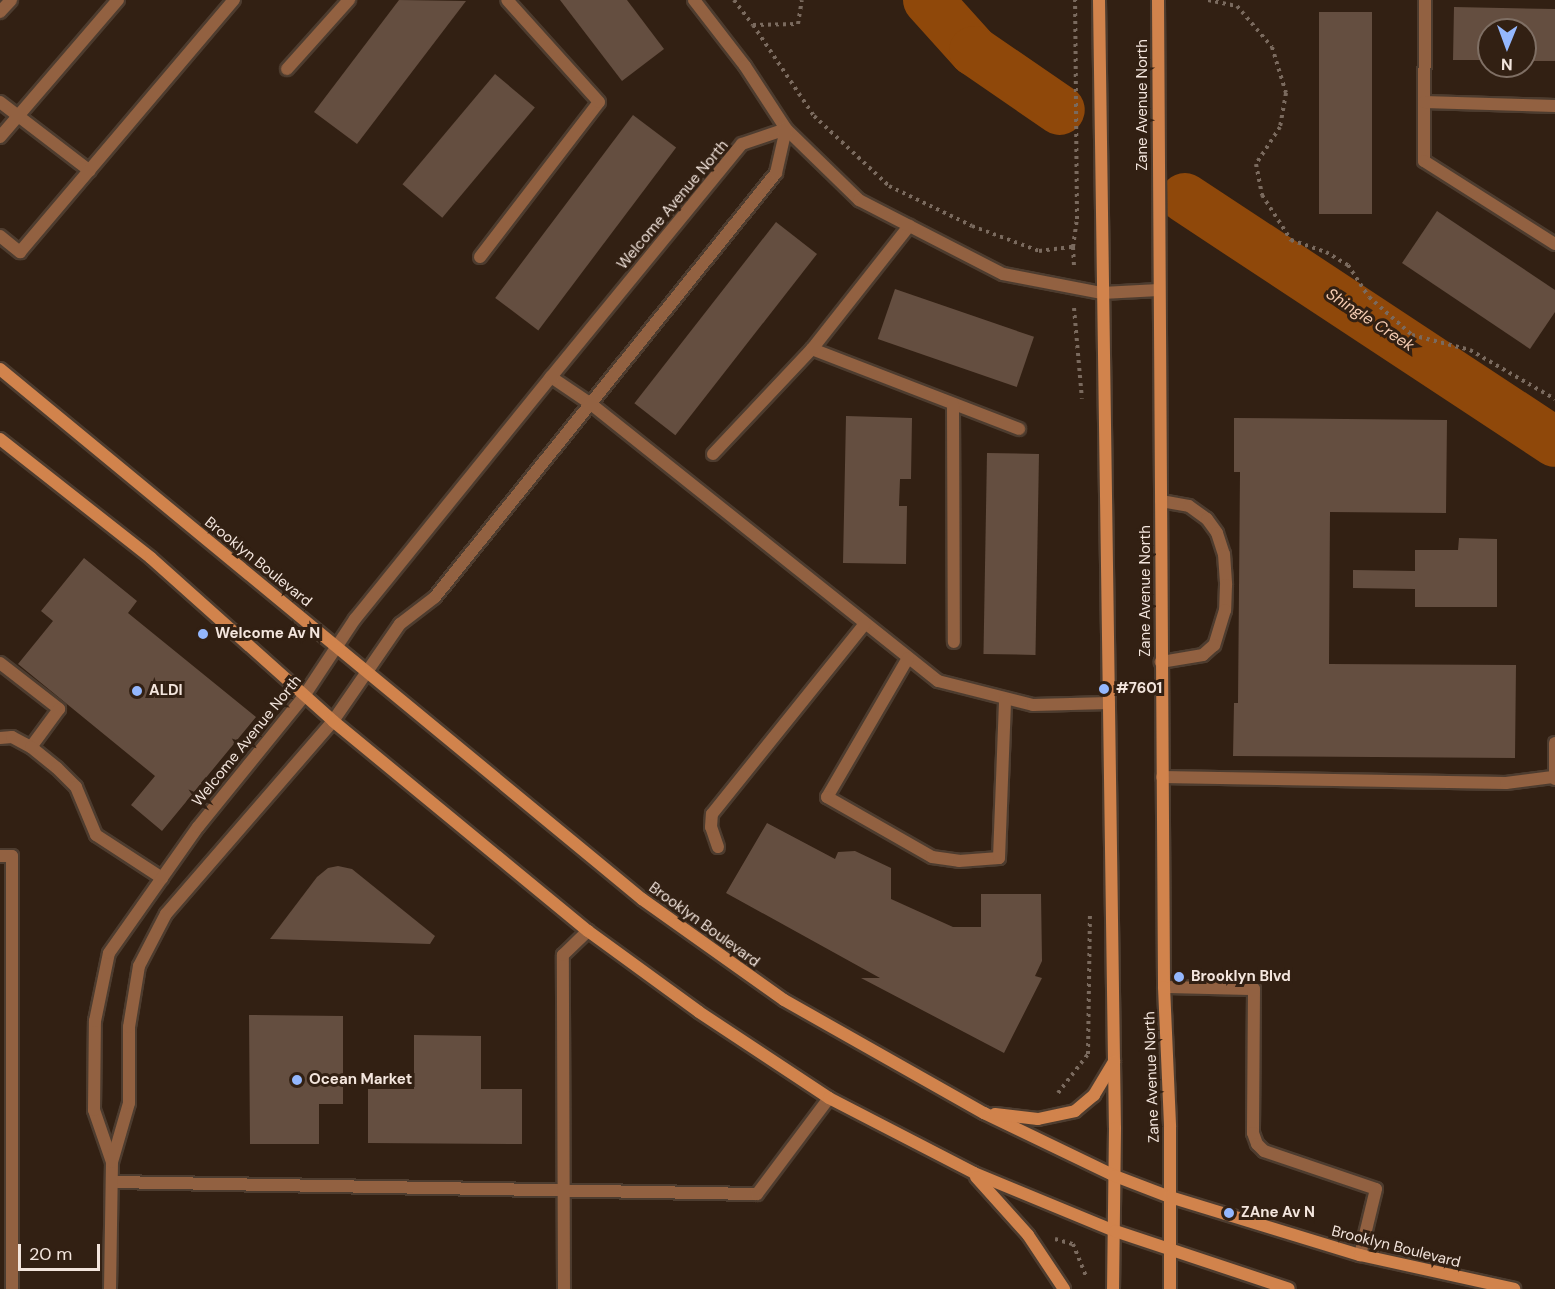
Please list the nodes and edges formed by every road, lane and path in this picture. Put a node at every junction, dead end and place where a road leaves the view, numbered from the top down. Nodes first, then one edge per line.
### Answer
1 (11, 0) edge
2 (118, 0) edge
3 (234, 0) edge
4 (349, 0) edge
5 (507, 0) edge
6 (694, 0) edge
7 (734, 0) edge
8 (802, 0) edge
9 (1075, 0) edge
10 (1099, 0) edge
11 (1158, 0) edge
12 (1208, 0) edge
13 (1425, 0) edge
14 (0, 12) edge
15 (753, 25) junction
16 (287, 69) dead end
17 (0, 102) edge
18 (1424, 102) junction
19 (1555, 106) edge
20 (17, 117) junction
21 (786, 129) junction
22 (0, 137) edge
23 (90, 171) junction
24 (909, 226) junction
25 (0, 236) edge
26 (1555, 244) edge
27 (1074, 247) junction
28 (480, 257) dead end
29 (1074, 288) junction
30 (1159, 290) junction
31 (1102, 293) junction
32 (812, 349) junction
33 (0, 369) edge
34 (551, 377) junction
35 (1555, 399) edge
36 (1082, 401) dead end
37 (591, 404) junction
38 (953, 404) junction
39 (1019, 429) dead end
40 (0, 439) edge
41 (713, 454) dead end
42 (1161, 501) junction
43 (866, 624) junction
44 (954, 642) dead end
45 (338, 646) junction
46 (908, 658) junction
47 (1161, 662) junction
48 (0, 663) edge
49 (368, 673) junction
50 (304, 696) junction
51 (1005, 699) junction
52 (1109, 703) junction
53 (333, 721) junction
54 (0, 738) edge
55 (1555, 743) edge
56 (30, 747) junction
57 (1162, 777) junction
58 (1554, 778) edge
59 (718, 847) dead end
60 (0, 856) edge
61 (162, 878) junction
62 (1090, 913) dead end
63 (588, 931) junction
64 (6, 944) edge
65 (1164, 987) junction
66 (6, 1022) edge
67 (1114, 1060) junction
68 (1058, 1093) dead end
69 (829, 1098) junction
70 (984, 1113) junction
71 (112, 1162) junction
72 (974, 1173) junction
73 (1115, 1176) junction
74 (111, 1182) junction
75 (565, 1190) junction
76 (1170, 1197) junction
77 (1115, 1231) junction
78 (1051, 1238) dead end
79 (1168, 1249) junction
80 (1360, 1256) junction
81 (1086, 1277) dead end
82 (12, 1289) edge
83 (110, 1289) edge
84 (564, 1289) edge
85 (1064, 1289) edge
86 (1113, 1289) edge
87 (1170, 1289) edge
88 (1289, 1289) edge
89 (1514, 1289) edge

1 - 14 street
2 - 20 street
3 - 23 street
4 - 16 street
5 - 28 street
6 - 21 street
7 - 15 path
8 - 15 path
9 - 27 path
10 - 31 main road
11 - 30 main road, Zane Avenue North
12 - 35 path
13 - 18 street
15 - 27 path
17 - 20 street
18 - 19 street
18 - 26 street
20 - 22 street
20 - 23 street
21 - 24 street
21 - 34 street, Welcome Avenue North
21 - 37 street, Welcome Avenue North
23 - 25 street
24 - 29 street
24 - 32 street
27 - 29 path
29 - 31 street
29 - 36 path
30 - 31 street
30 - 42 main road, Zane Avenue North
31 - 52 main road
32 - 38 street
32 - 41 street
33 - 45 main road, Brooklyn Boulevard
34 - 37 street
34 - 45 street, Welcome Avenue North
37 - 43 street
37 - 49 street, Welcome Avenue North
38 - 39 street
38 - 44 street
40 - 50 main road
42 - 47 main road, Zane Avenue North
42 - 47 street
43 - 46 street
43 - 59 street
45 - 49 main road, Brooklyn Boulevard
45 - 50 street, Welcome Avenue North
46 - 51 street
46 - 51 street
47 - 57 main road, Zane Avenue North
48 - 56 street
49 - 53 street, Welcome Avenue North
49 - 70 main road, Brooklyn Boulevard
50 - 53 main road
50 - 61 street, Welcome Avenue North
51 - 52 street
52 - 67 main road
53 - 63 main road
53 - 71 street, Welcome Avenue North
54 - 56 street
55 - 58 street
56 - 61 street
57 - 58 street
57 - 65 main road, Zane Avenue North
60 - 64 street
61 - 71 street, Welcome Avenue North
62 - 68 path
63 - 69 main road
63 - 75 street
64 - 66 street
65 - 76 main road, Zane Avenue North
65 - 80 street
66 - 82 street
67 - 70 main road
67 - 73 main road
69 - 72 main road
69 - 75 street
70 - 73 main road, Brooklyn Boulevard
71 - 74 street, Welcome Avenue North
72 - 77 main road
72 - 85 main road
73 - 76 main road, Brooklyn Boulevard
73 - 77 main road
74 - 75 street
74 - 83 street, Welcome Avenue North
75 - 84 street
76 - 79 main road, Zane Avenue North
76 - 80 main road, Brooklyn Boulevard
77 - 79 main road
77 - 86 main road
78 - 81 path
79 - 87 main road, Zane Avenue North
79 - 88 main road
80 - 89 main road, Brooklyn Boulevard

